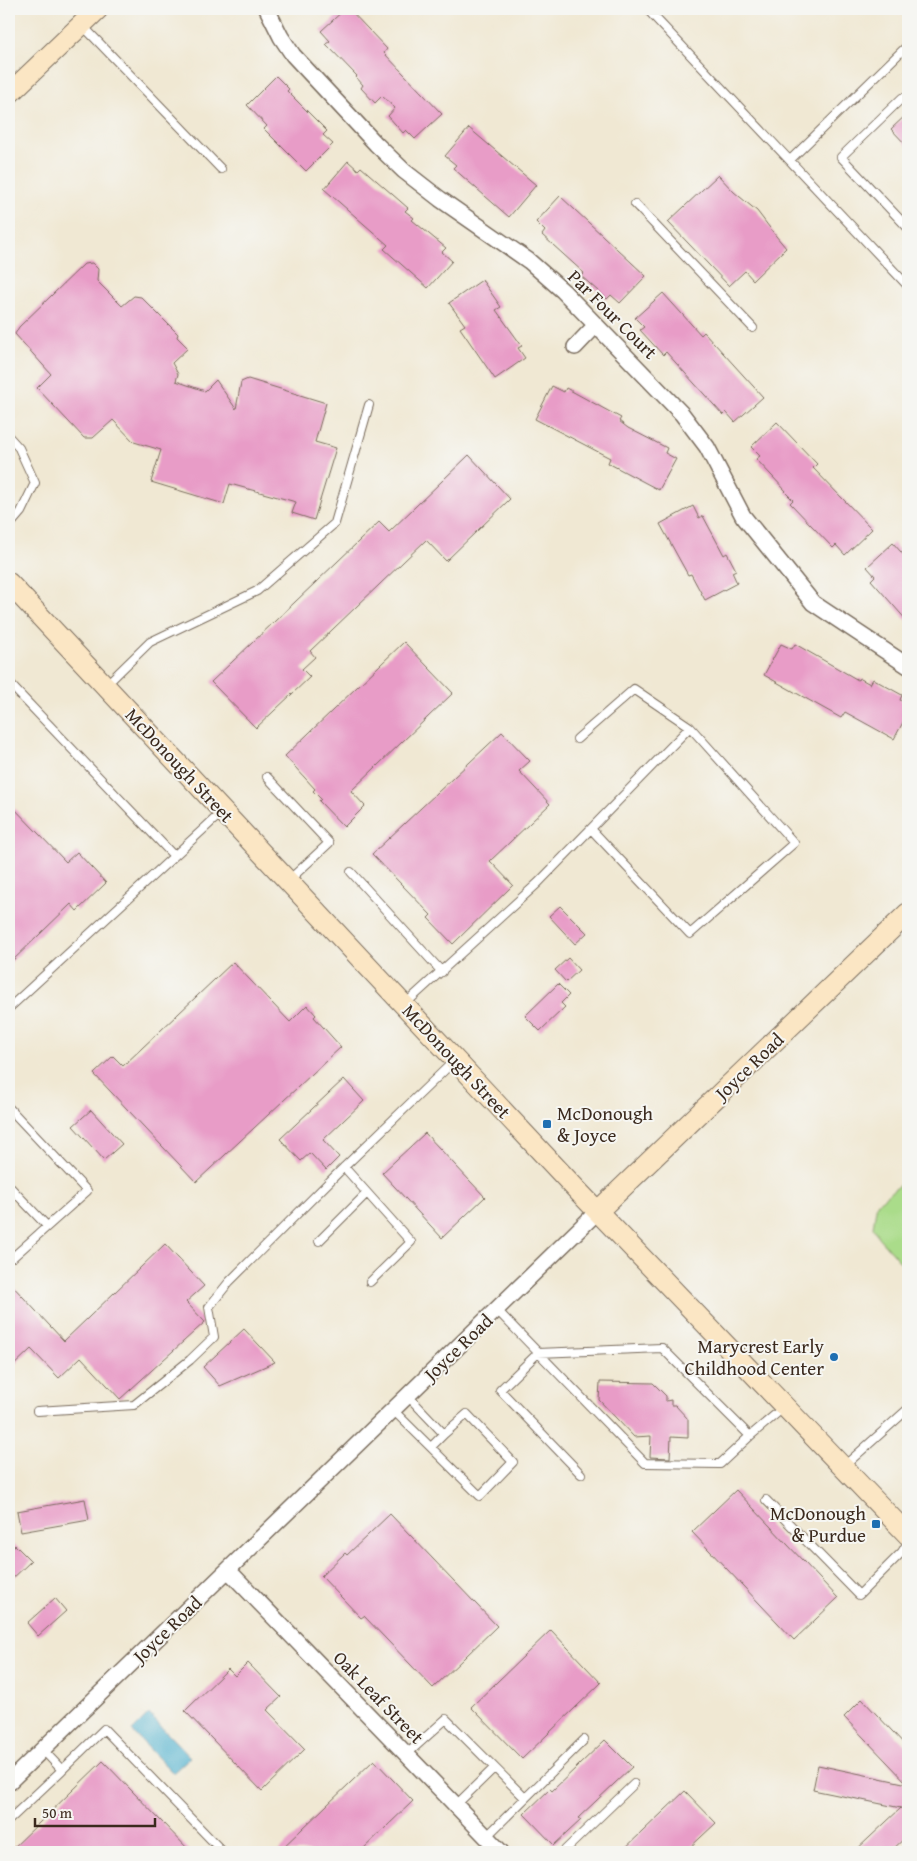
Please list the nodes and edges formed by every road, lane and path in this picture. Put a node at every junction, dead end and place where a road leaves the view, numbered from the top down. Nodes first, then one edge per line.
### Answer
1 (98, 9) edge
2 (267, 9) edge
3 (646, 9) edge
4 (82, 24) junction
5 (908, 45) edge
6 (9, 94) edge
7 (902, 98) dead end
8 (790, 160) junction
9 (221, 169) dead end
10 (635, 204) dead end
11 (908, 228) edge
12 (908, 286) edge
13 (596, 325) junction
14 (753, 328) dead end
15 (575, 346) dead end
16 (369, 405) dead end
17 (9, 436) edge
18 (9, 526) edge
19 (10, 587) edge
20 (908, 666) edge
21 (9, 683) edge
22 (105, 686) junction
23 (690, 727) junction
24 (577, 739) dead end
25 (267, 777) dead end
26 (223, 811) junction
27 (591, 829) junction
28 (174, 856) junction
29 (351, 872) dead end
30 (288, 881) junction
31 (908, 912) edge
32 (442, 972) junction
33 (404, 1005) junction
34 (9, 1008) edge
35 (455, 1060) junction
36 (9, 1108) edge
37 (344, 1167) junction
38 (9, 1186) edge
39 (367, 1193) junction
40 (598, 1211) junction
41 (47, 1226) junction
42 (320, 1241) dead end
43 (9, 1252) edge
44 (370, 1282) dead end
45 (497, 1310) junction
46 (538, 1353) junction
47 (408, 1396) junction
48 (785, 1407) junction
49 (908, 1409) edge
50 (394, 1410) junction
51 (37, 1411) dead end
52 (444, 1434) junction
53 (750, 1436) junction
54 (431, 1447) junction
55 (843, 1467) junction
56 (581, 1474) dead end
57 (766, 1500) dead end
58 (908, 1535) edge
59 (908, 1542) edge
60 (228, 1570) junction
61 (584, 1740) dead end
62 (42, 1749) junction
63 (407, 1754) junction
64 (494, 1768) junction
65 (62, 1770) junction
66 (9, 1782) edge
67 (634, 1784) dead end
68 (525, 1798) junction
69 (456, 1805) junction
70 (9, 1820) edge
71 (486, 1837) junction
72 (222, 1852) edge
73 (502, 1852) edge
74 (562, 1852) edge

1 - 4 street
2 - 13 street, Par Four Court
3 - 8 lane
4 - 6 street
4 - 9 lane
5 - 8 lane
7 - 11 lane
8 - 12 lane
10 - 14 lane
13 - 15 street
13 - 20 street, Par Four Court
16 - 22 lane
17 - 18 lane
19 - 22 street, McDonough Street
21 - 28 lane
22 - 26 street, McDonough Street
23 - 24 lane
23 - 27 lane
23 - 27 lane
25 - 30 lane
26 - 28 lane
26 - 30 street, McDonough Street
27 - 32 lane
28 - 34 lane
29 - 32 lane
30 - 33 street, McDonough Street
31 - 40 street, Joyce Road
32 - 33 lane
33 - 35 street, McDonough Street
35 - 37 lane
35 - 40 street, McDonough Street
36 - 41 lane
37 - 39 lane
37 - 51 lane
38 - 41 lane
39 - 42 lane
39 - 44 lane
40 - 45 street, Joyce Road
40 - 48 street, McDonough Street
41 - 43 lane
45 - 46 lane
45 - 47 street, Joyce Road
46 - 53 lane
46 - 53 lane
46 - 56 lane
47 - 50 street, Joyce Road
47 - 52 lane
48 - 53 lane
48 - 55 street, McDonough Street
49 - 55 lane
50 - 54 lane
50 - 60 street, Joyce Road
52 - 54 lane
52 - 54 lane
55 - 58 street, McDonough Street
57 - 59 lane
60 - 62 street, Joyce Road
60 - 63 street, Oak Leaf Street
61 - 68 lane
62 - 65 lane
62 - 66 street, Joyce Road
63 - 64 lane
63 - 69 street, Oak Leaf Street
64 - 68 lane
64 - 69 lane
65 - 70 lane
65 - 72 lane
67 - 74 lane
68 - 71 lane
69 - 71 street, Oak Leaf Street
71 - 73 street, Oak Leaf Street

